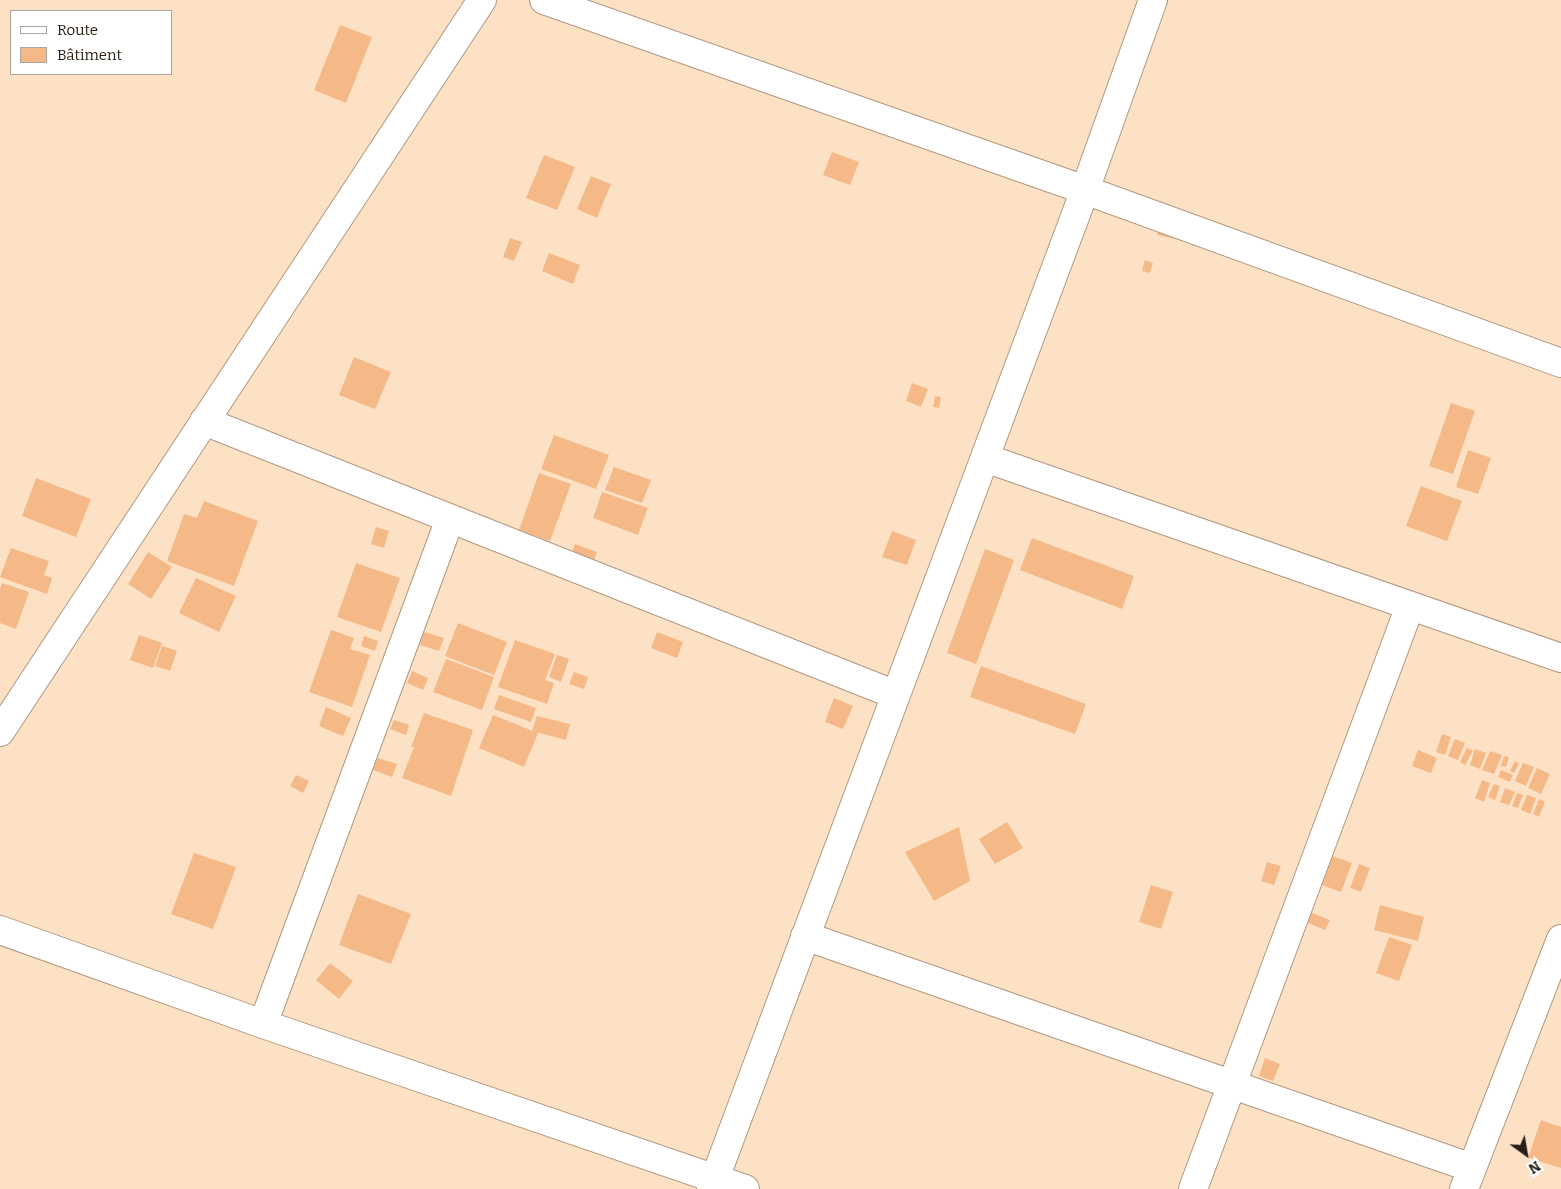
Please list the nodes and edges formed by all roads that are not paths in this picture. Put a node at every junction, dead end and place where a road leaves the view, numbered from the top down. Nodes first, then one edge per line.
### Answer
1 (482, 0) edge
2 (544, 0) edge
3 (1153, 0) edge
4 (1085, 190) junction
5 (1561, 363) edge
6 (204, 422) junction
7 (985, 458) junction
8 (450, 519) junction
9 (1410, 606) junction
10 (1561, 658) edge
11 (896, 695) junction
12 (0, 732) edge
13 (0, 930) edge
14 (805, 936) junction
15 (1561, 939) edge
16 (264, 1024) junction
17 (1232, 1084) junction
18 (1468, 1178) edge
19 (713, 1184) edge
20 (745, 1189) edge
21 (1193, 1189) edge

1 - 6 street
2 - 4 street
3 - 4 street
4 - 5 street
4 - 7 street
6 - 8 street
6 - 12 street
7 - 9 street
7 - 11 street
8 - 11 street
8 - 16 street
9 - 10 street
9 - 17 street
11 - 14 street
13 - 16 street
14 - 17 street
14 - 19 street
15 - 18 street
16 - 19 street
17 - 18 street
17 - 21 street
19 - 20 street

